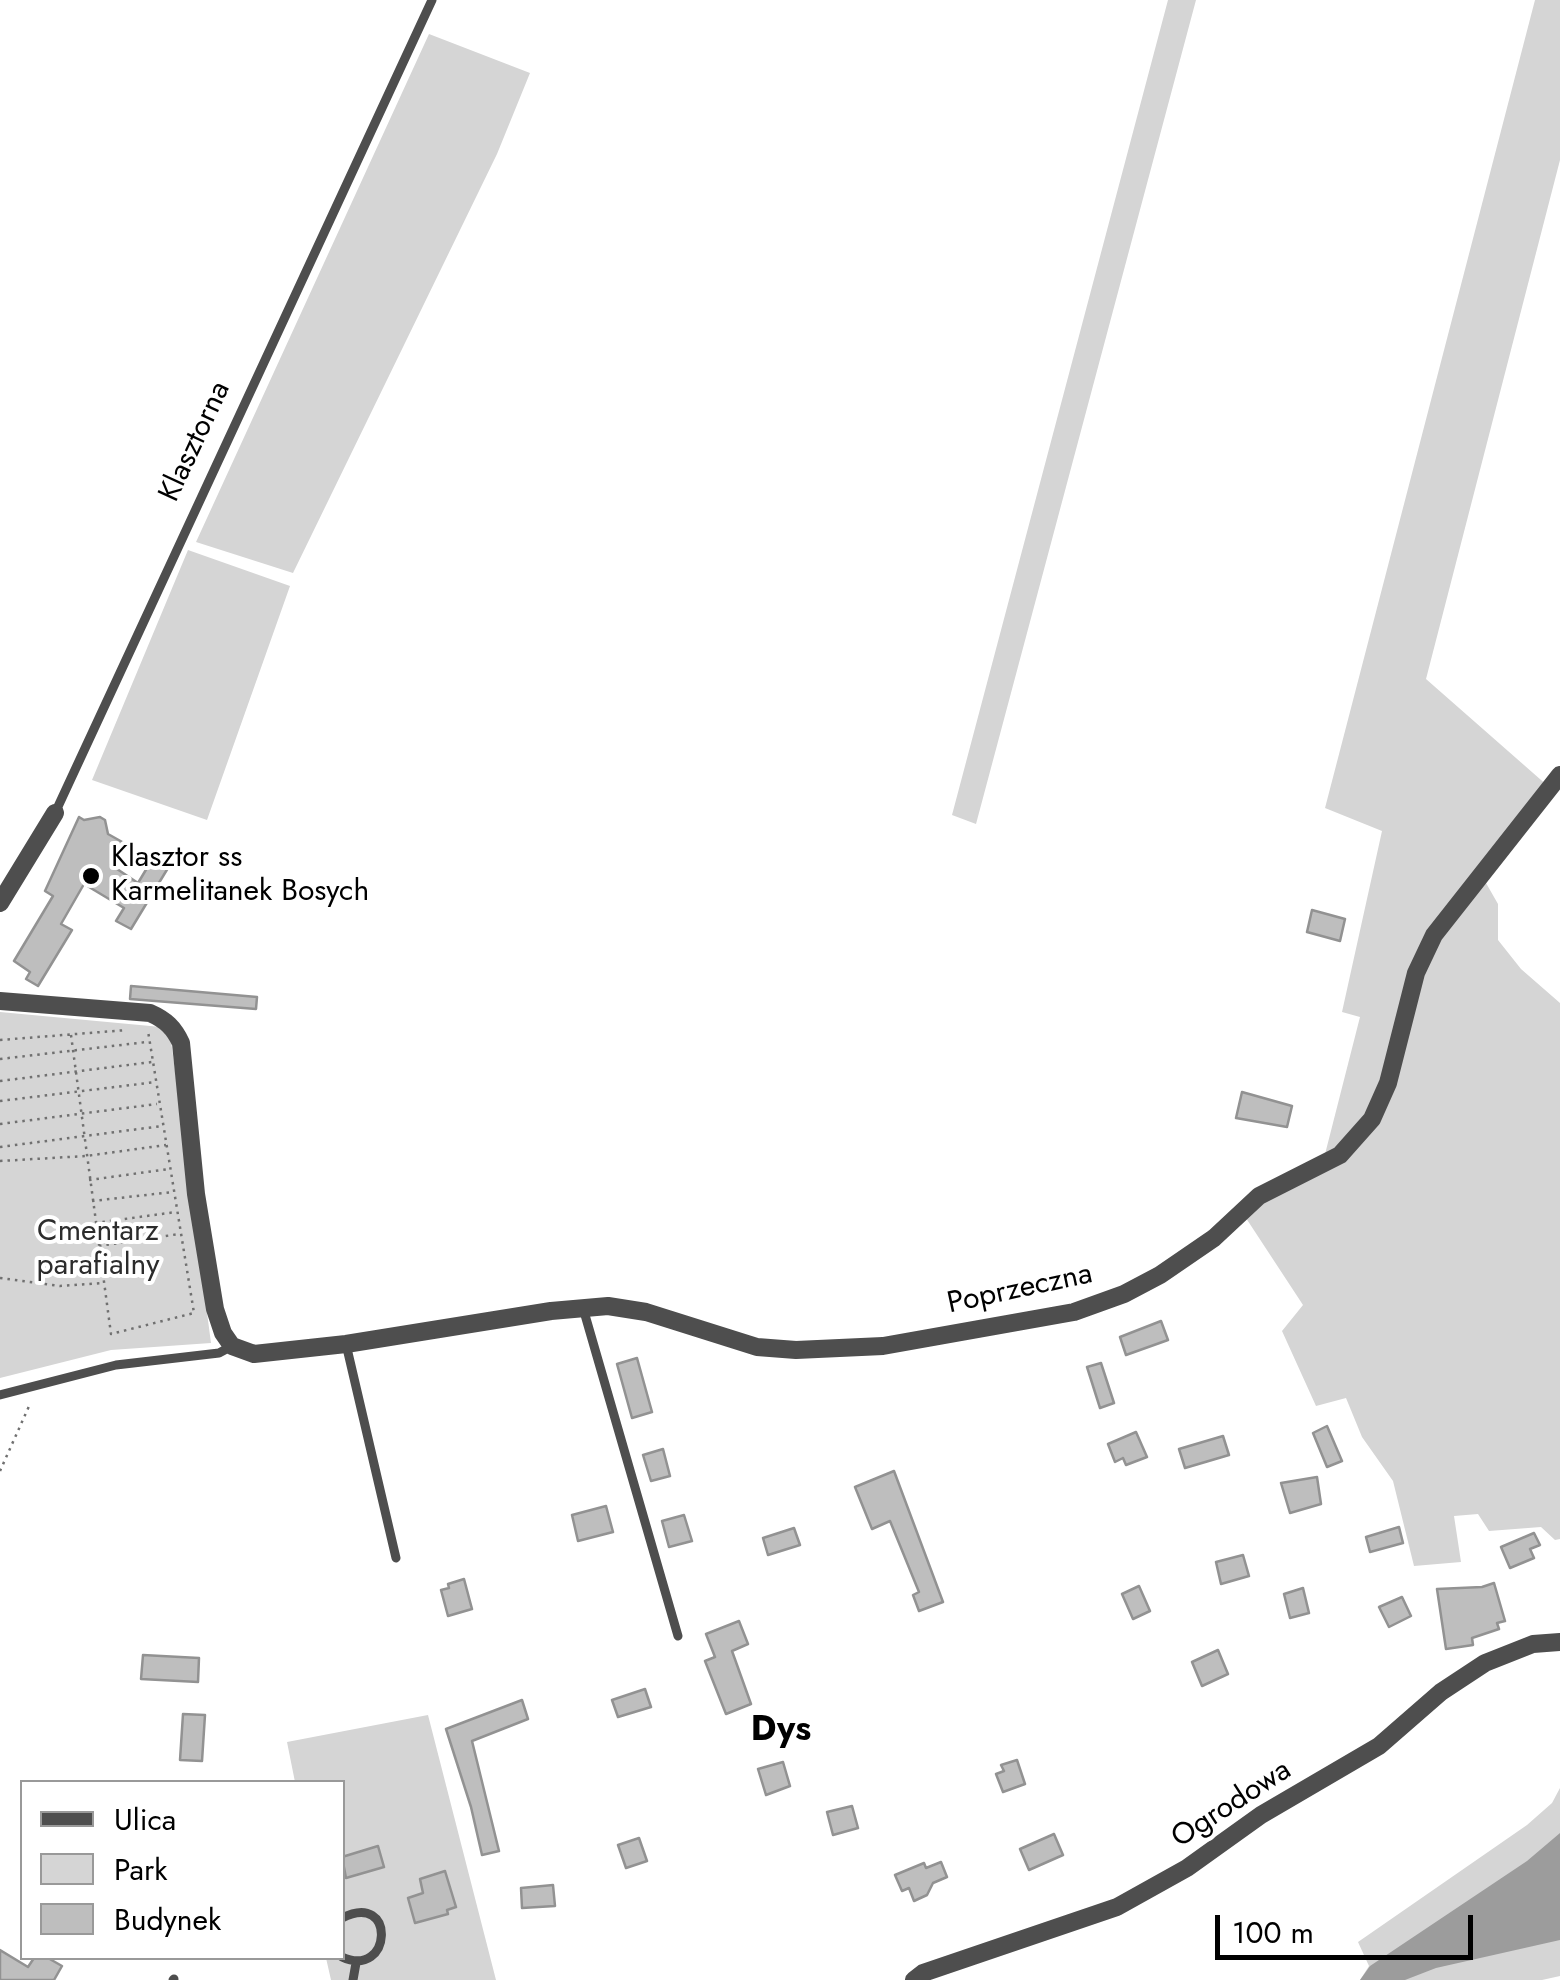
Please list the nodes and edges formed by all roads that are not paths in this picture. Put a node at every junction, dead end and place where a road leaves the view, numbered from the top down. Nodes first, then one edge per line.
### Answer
1 (432, 0) edge
2 (1560, 775) edge
3 (56, 813) joint
4 (0, 903) edge
5 (0, 1001) edge
6 (583, 1308) junction
7 (346, 1344) junction
8 (232, 1346) junction
9 (0, 1395) edge
10 (396, 1558) dead end
11 (678, 1636) dead end
12 (1560, 1642) edge
13 (345, 1917) edge
14 (345, 1958) edge
15 (356, 1963) junction
16 (353, 1980) edge
17 (914, 1980) edge

1 - 3 lane, Klasztorna
2 - 6 street, Poprzeczna
3 - 4 street, Klasztorna
5 - 8 street
6 - 7 street, Poprzeczna
6 - 11 lane
7 - 8 street, Poprzeczna
7 - 10 lane
8 - 9 lane
12 - 17 street, Ogrodowa
13 - 15 lane
14 - 15 lane
15 - 16 lane

